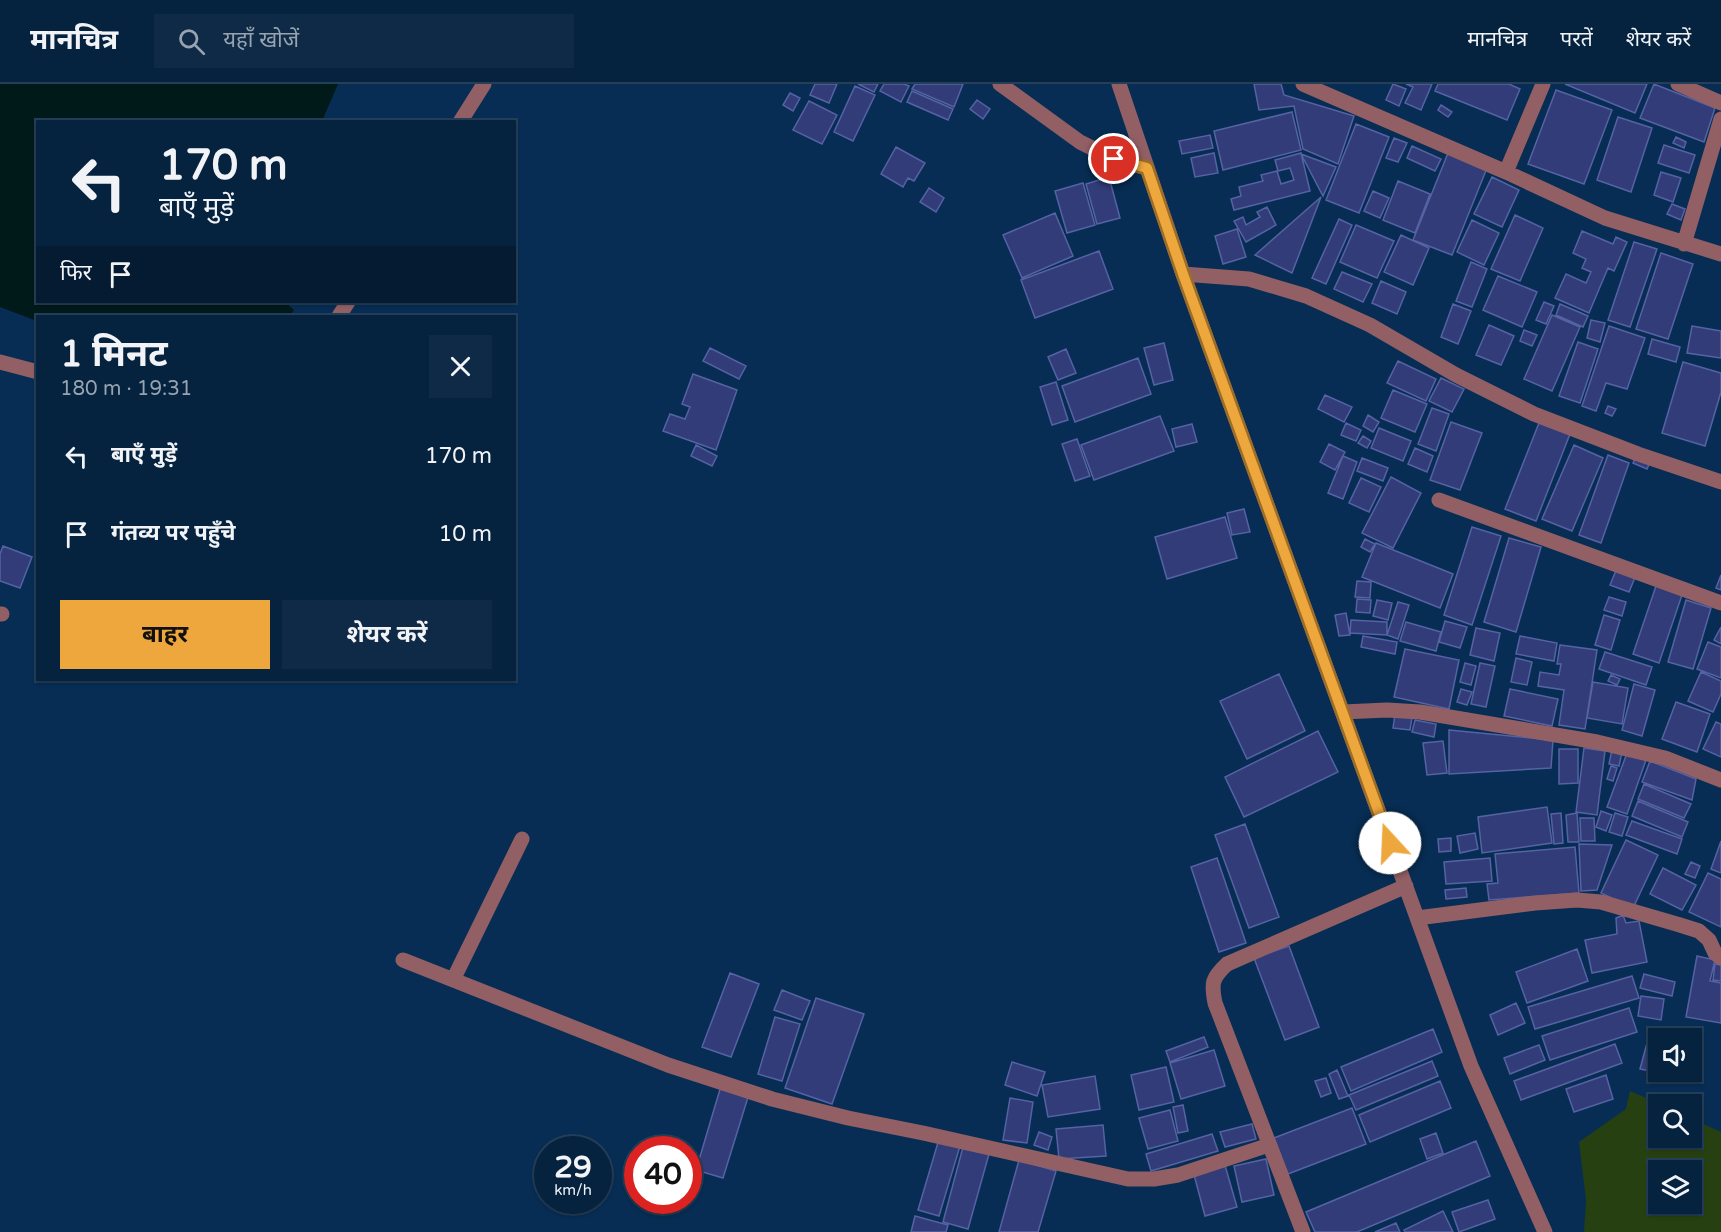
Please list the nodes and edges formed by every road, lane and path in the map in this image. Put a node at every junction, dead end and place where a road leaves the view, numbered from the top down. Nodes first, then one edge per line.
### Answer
1 (484, 84) edge
2 (1000, 84) edge
3 (1119, 84) edge
4 (1303, 84) edge
5 (1543, 84) edge
6 (1678, 84) edge
7 (1721, 103) edge
8 (1721, 119) edge
9 (461, 120) edge
10 (1147, 168) junction
11 (1506, 172) junction
12 (1684, 244) junction
13 (1721, 254) edge
14 (1183, 274) junction
15 (0, 362) edge
16 (36, 371) edge
17 (1721, 482) edge
18 (1438, 500) dead end
19 (1721, 603) edge
20 (1343, 712) junction
21 (1721, 780) edge
22 (522, 839) dead end
23 (1406, 886) junction
24 (1417, 918) junction
25 (1721, 958) edge
26 (403, 960) dead end
27 (453, 980) junction
28 (1269, 1145) junction
29 (1302, 1232) edge
30 (1545, 1232) edge

1 - 9 street
2 - 10 street
3 - 10 street
4 - 11 street
5 - 11 street
6 - 7 street
8 - 12 street
10 - 14 street
11 - 12 street
12 - 13 street
14 - 17 street
14 - 20 street
15 - 16 street
18 - 19 street
20 - 21 street
20 - 23 street
22 - 27 street
23 - 24 street
23 - 28 street
24 - 25 street
24 - 30 street
26 - 27 street
27 - 28 street
28 - 29 street

